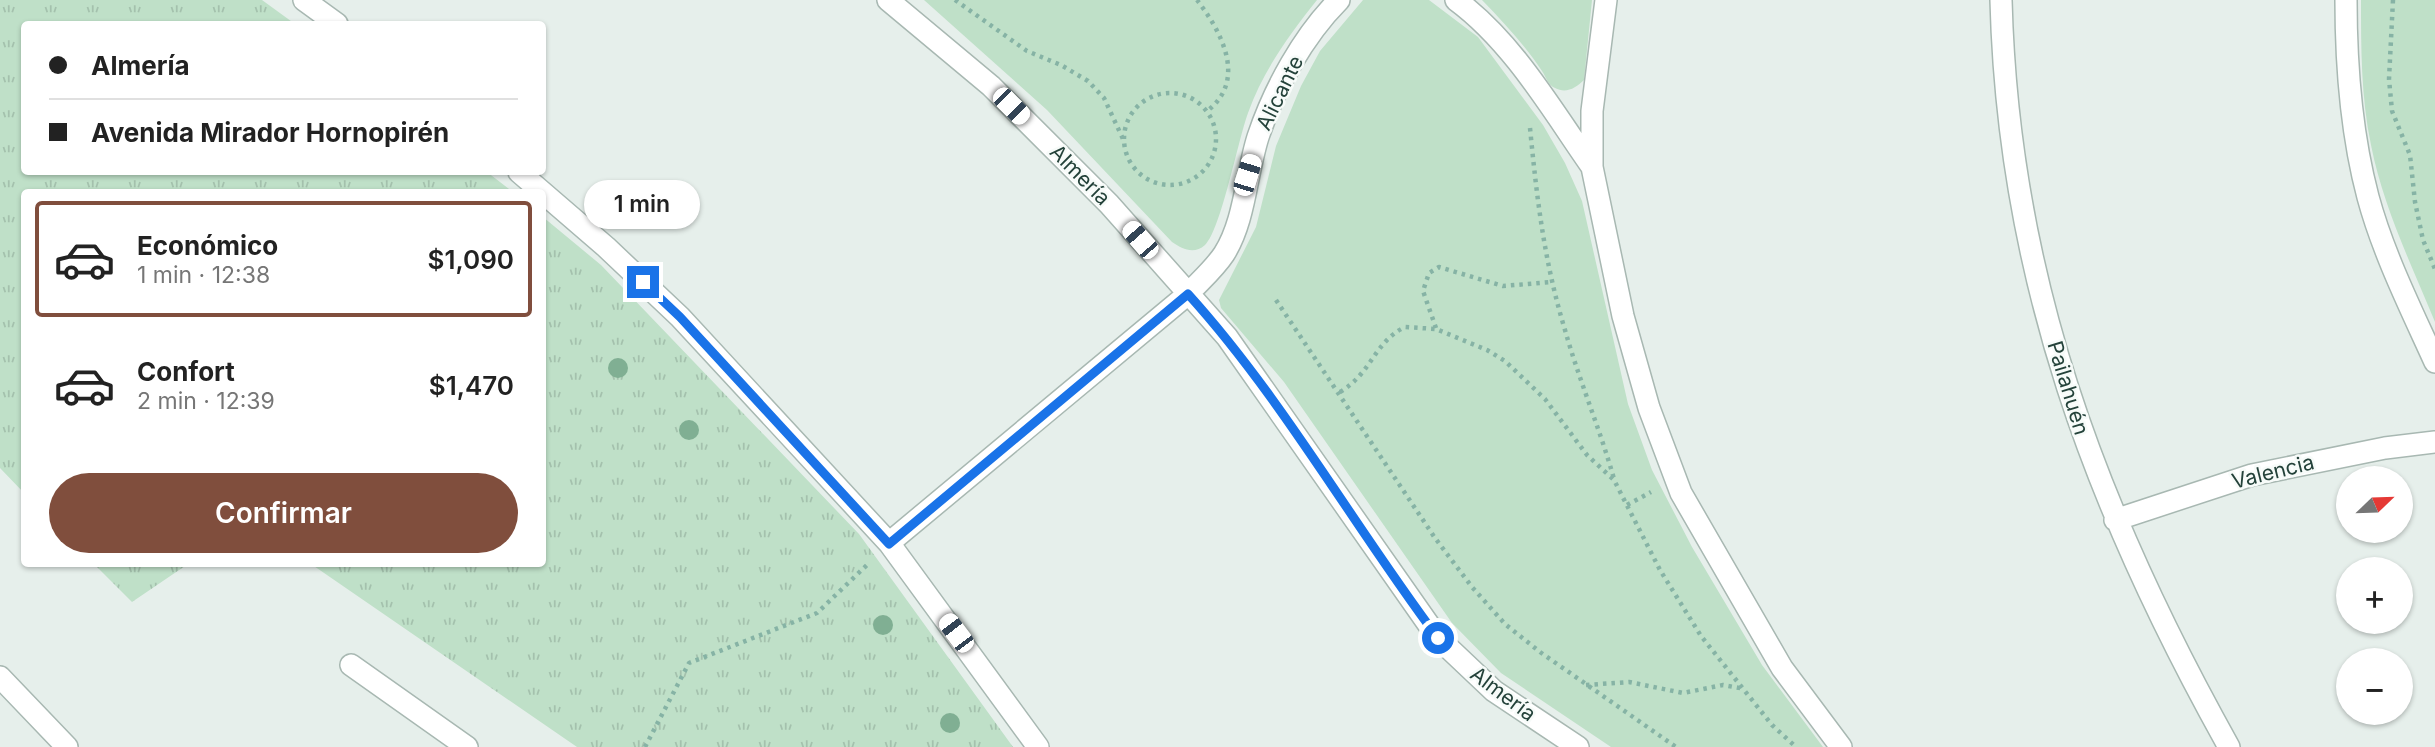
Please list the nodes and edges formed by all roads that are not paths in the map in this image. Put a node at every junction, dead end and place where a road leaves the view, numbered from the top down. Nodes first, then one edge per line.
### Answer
1 (304, 0) edge
2 (888, 0) edge
3 (1339, 0) edge
4 (1456, 0) edge
5 (1606, 0) edge
6 (2001, 0) edge
7 (2346, 0) edge
8 (333, 21) edge
9 (1592, 167) junction
10 (522, 175) edge
11 (539, 189) edge
12 (546, 195) edge
13 (1188, 294) junction
14 (2435, 362) edge
15 (2435, 442) edge
16 (2115, 520) junction
17 (889, 544) junction
18 (351, 665) dead end
19 (0, 677) edge
20 (67, 747) edge
21 (467, 747) edge
22 (1038, 747) edge
23 (1578, 747) edge
24 (1841, 747) edge
25 (2229, 747) edge

1 - 8 street
2 - 13 street, Almería
3 - 13 street, Alicante
4 - 9 street
5 - 9 street
6 - 16 street, Pailahuén
7 - 14 street
9 - 24 street
10 - 11 street
12 - 17 street
13 - 17 street, Alicante
13 - 23 street, Almería
15 - 16 street, Valencia
16 - 25 street, Pailahuén
17 - 22 street
18 - 21 street
19 - 20 street

